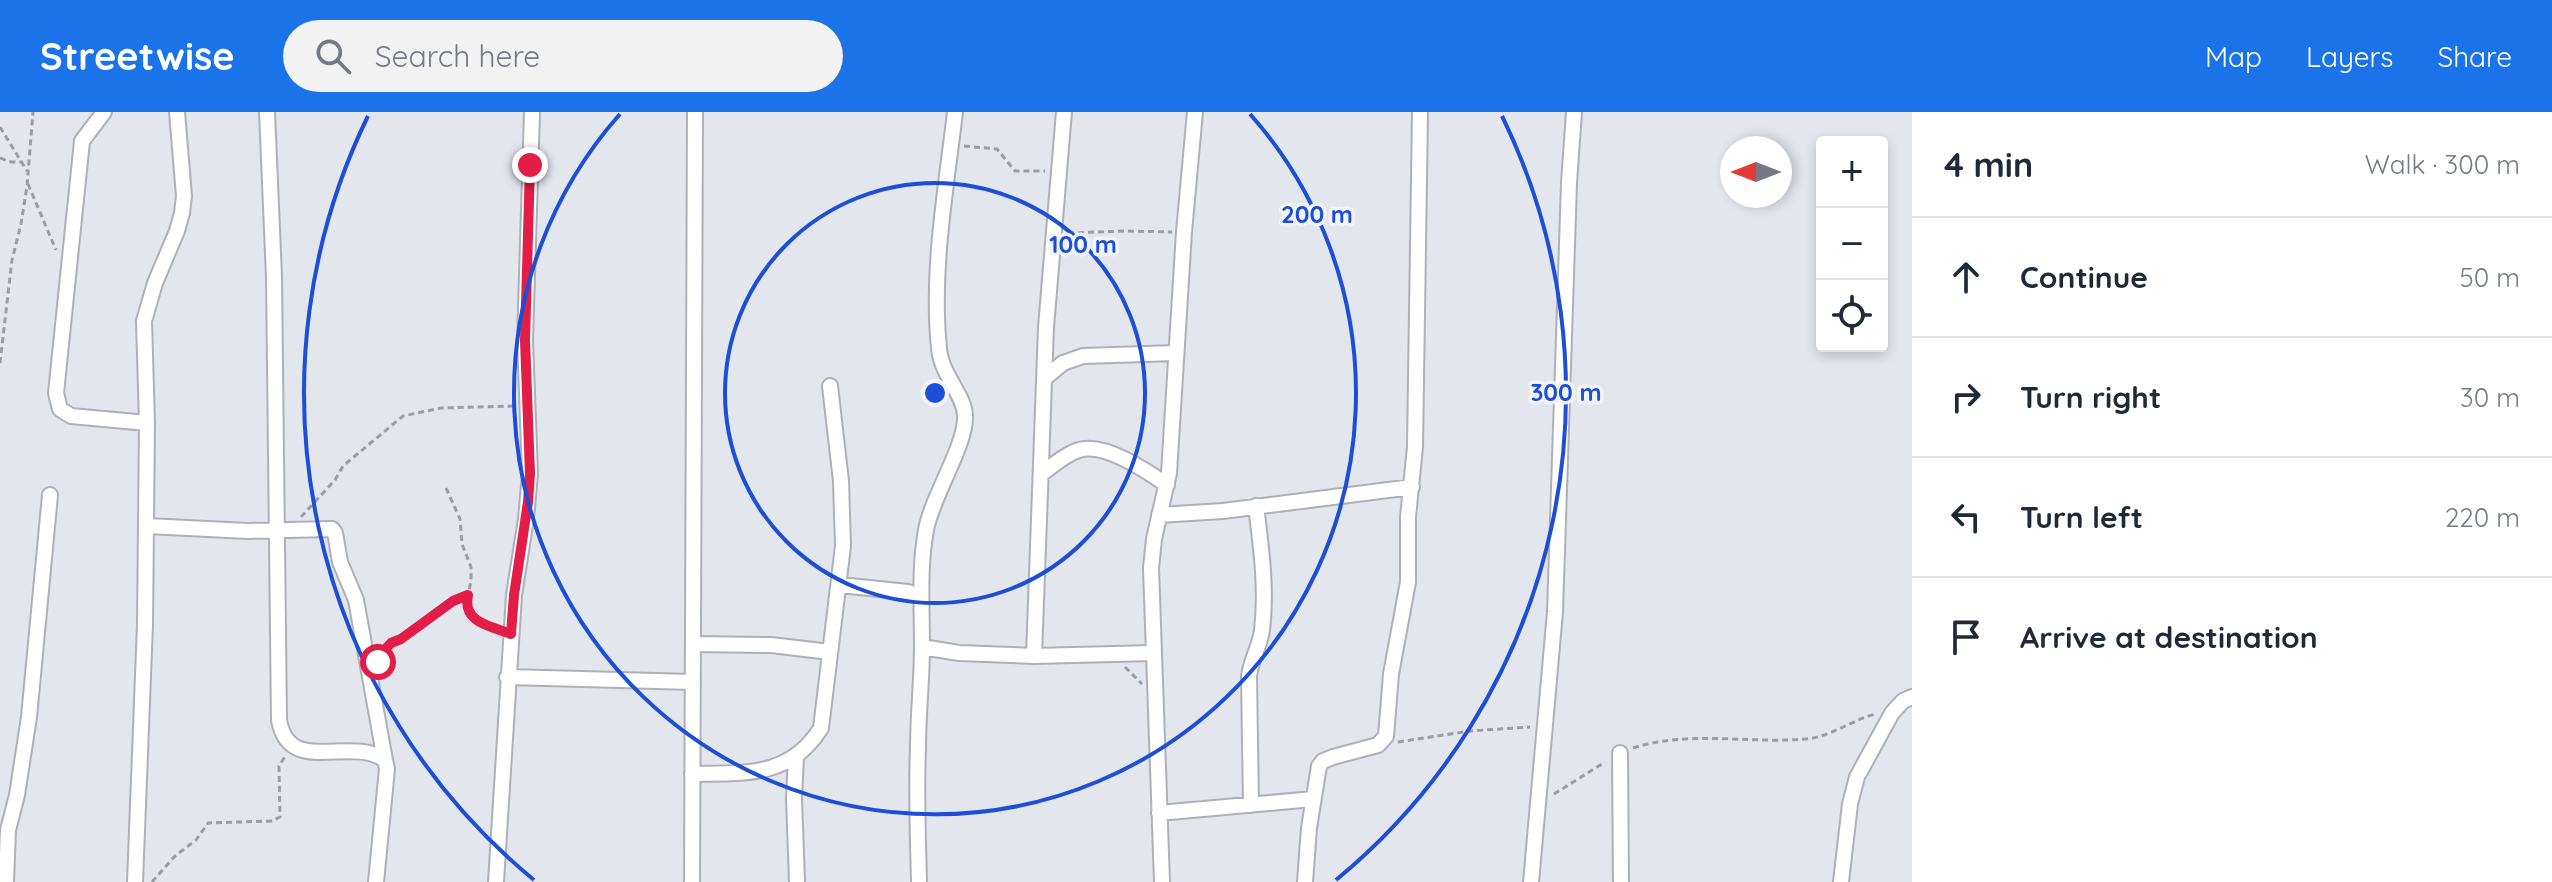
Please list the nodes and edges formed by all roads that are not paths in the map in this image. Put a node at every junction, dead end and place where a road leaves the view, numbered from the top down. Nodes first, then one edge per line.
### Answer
1 (104, 112) edge
2 (177, 112) edge
3 (267, 112) edge
4 (532, 112) edge
5 (695, 112) edge
6 (955, 112) edge
7 (1064, 112) edge
8 (1195, 112) edge
9 (1420, 112) edge
10 (1574, 112) edge
11 (1176, 353) junction
12 (1046, 377) junction
13 (830, 386) dead end
14 (147, 423) junction
15 (1041, 474) junction
16 (1167, 485) junction
17 (1412, 487) junction
18 (50, 495) dead end
19 (1256, 506) junction
20 (1159, 515) junction
21 (147, 526) junction
22 (284, 530) junction
23 (840, 585) junction
24 (921, 597) junction
25 (693, 644) junction
26 (922, 647) junction
27 (830, 652) junction
28 (1153, 653) junction
29 (1034, 656) junction
30 (507, 677) junction
31 (693, 682) junction
32 (1912, 697) edge
33 (1620, 753) road end
34 (796, 756) junction
35 (385, 760) junction
36 (692, 774) junction
37 (1313, 799) junction
38 (1251, 805) junction
39 (1159, 813) junction
40 (6, 882) edge
41 (135, 882) edge
42 (376, 882) edge
43 (496, 882) edge
44 (692, 882) edge
45 (797, 882) edge
46 (919, 882) edge
47 (1162, 882) edge
48 (1305, 882) edge
49 (1531, 882) edge
50 (1621, 882) edge
51 (1841, 882) edge

1 - 14 street
2 - 14 street
3 - 22 street
4 - 30 street
5 - 25 street
6 - 24 street
7 - 12 street
8 - 11 street
9 - 17 street
10 - 49 street
11 - 12 street
11 - 16 street
12 - 15 street
13 - 23 street
14 - 21 street
15 - 16 street
15 - 29 street
16 - 20 street
17 - 19 street
17 - 37 street
18 - 40 street
19 - 20 street
19 - 38 street
20 - 28 street
21 - 22 street
21 - 41 street
22 - 35 street
22 - 35 street
23 - 24 street
23 - 27 street
24 - 26 street
25 - 27 street
25 - 31 street
26 - 29 street
26 - 46 street
27 - 34 street
28 - 29 street
28 - 39 street
30 - 31 street
30 - 43 street
31 - 36 street
32 - 51 street
33 - 50 street
34 - 36 street
34 - 45 street
35 - 42 street
36 - 44 street
37 - 38 street
37 - 48 street
38 - 39 street
39 - 47 street

